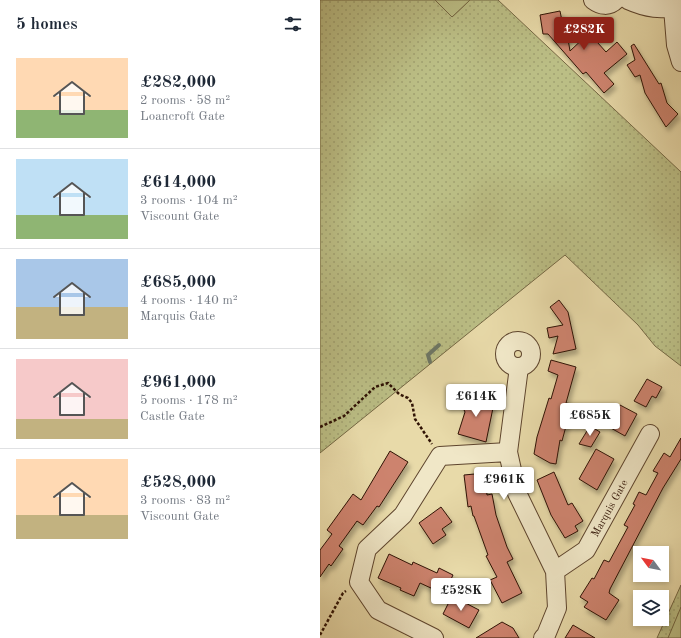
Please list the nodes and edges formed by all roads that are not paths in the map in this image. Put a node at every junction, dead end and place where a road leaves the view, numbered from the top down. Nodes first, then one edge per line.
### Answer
1 (593, 0) edge
2 (616, 0) edge
3 (628, 0) edge
4 (677, 6) edge
5 (681, 62) edge
6 (519, 367) dead end
7 (650, 434) dead end
8 (508, 452) junction
9 (555, 571) junction
10 (434, 638) edge
11 (543, 638) edge

1 - 2 street
3 - 4 street
4 - 5 street
6 - 8 street
7 - 9 street, Marquis Gate
8 - 9 street
8 - 10 street
9 - 11 street

